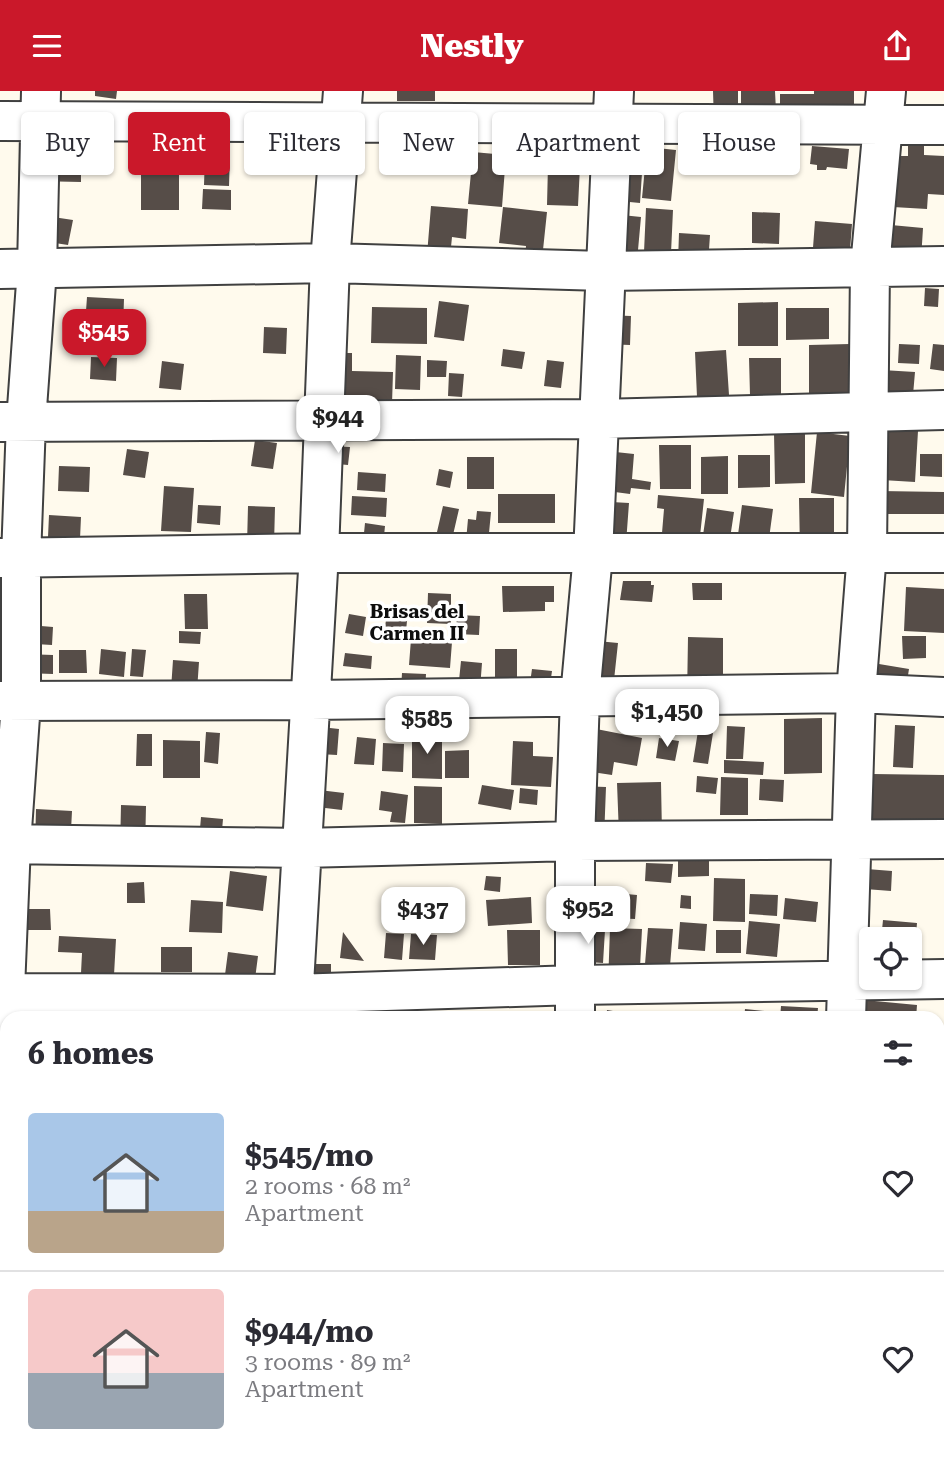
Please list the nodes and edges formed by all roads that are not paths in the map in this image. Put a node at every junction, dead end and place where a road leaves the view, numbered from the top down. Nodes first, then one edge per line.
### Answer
1 (40, 106) edge
2 (341, 107) edge
3 (613, 108) edge
4 (885, 108) edge
5 (0, 121) edge
6 (944, 125) edge
7 (330, 263) junction
8 (870, 267) junction
9 (944, 267) edge
10 (0, 269) edge
11 (37, 269) junction
12 (604, 271) junction
13 (944, 410) edge
14 (868, 411) junction
15 (598, 419) junction
16 (324, 420) junction
17 (13, 422) edge
18 (867, 552) junction
19 (319, 553) junction
20 (944, 553) edge
21 (593, 554) junction
22 (11, 558) edge
23 (856, 693) junction
24 (580, 697) junction
25 (944, 697) edge
26 (311, 700) junction
27 (10, 701) edge
28 (944, 839) edge
29 (850, 840) junction
30 (575, 841) junction
31 (5, 844) edge
32 (302, 848) junction
33 (944, 979) edge
34 (848, 980) junction
35 (3, 993) edge
36 (576, 1002) edge
37 (293, 1007) edge
38 (3, 1011) edge
39 (846, 1011) edge
40 (0, 1205) edge
41 (0, 1281) edge
42 (0, 1332) edge

1 - 2 street
1 - 5 street
1 - 11 street
2 - 3 street
2 - 7 street
3 - 4 street
3 - 12 street
4 - 6 street
4 - 8 street
7 - 11 street
7 - 12 street
7 - 16 street
8 - 9 street
8 - 12 street
8 - 14 street
10 - 11 street
11 - 17 street
12 - 15 street
13 - 14 street
14 - 15 street
14 - 18 street
15 - 16 street
15 - 21 street
16 - 17 street
16 - 19 street
17 - 22 street
18 - 20 street
18 - 21 street
18 - 23 street
19 - 21 street
19 - 22 street
19 - 26 street
21 - 24 street
22 - 27 street
23 - 24 street
23 - 25 street
23 - 29 street
24 - 26 street
24 - 30 street
26 - 27 street
26 - 32 street
27 - 31 street
28 - 29 street
29 - 30 street
29 - 34 street
30 - 32 street
30 - 36 street
31 - 32 street
31 - 35 street
32 - 37 street
33 - 34 street
34 - 36 street
34 - 39 street
35 - 37 street
35 - 38 street
36 - 37 street
40 - 41 street
41 - 42 street

